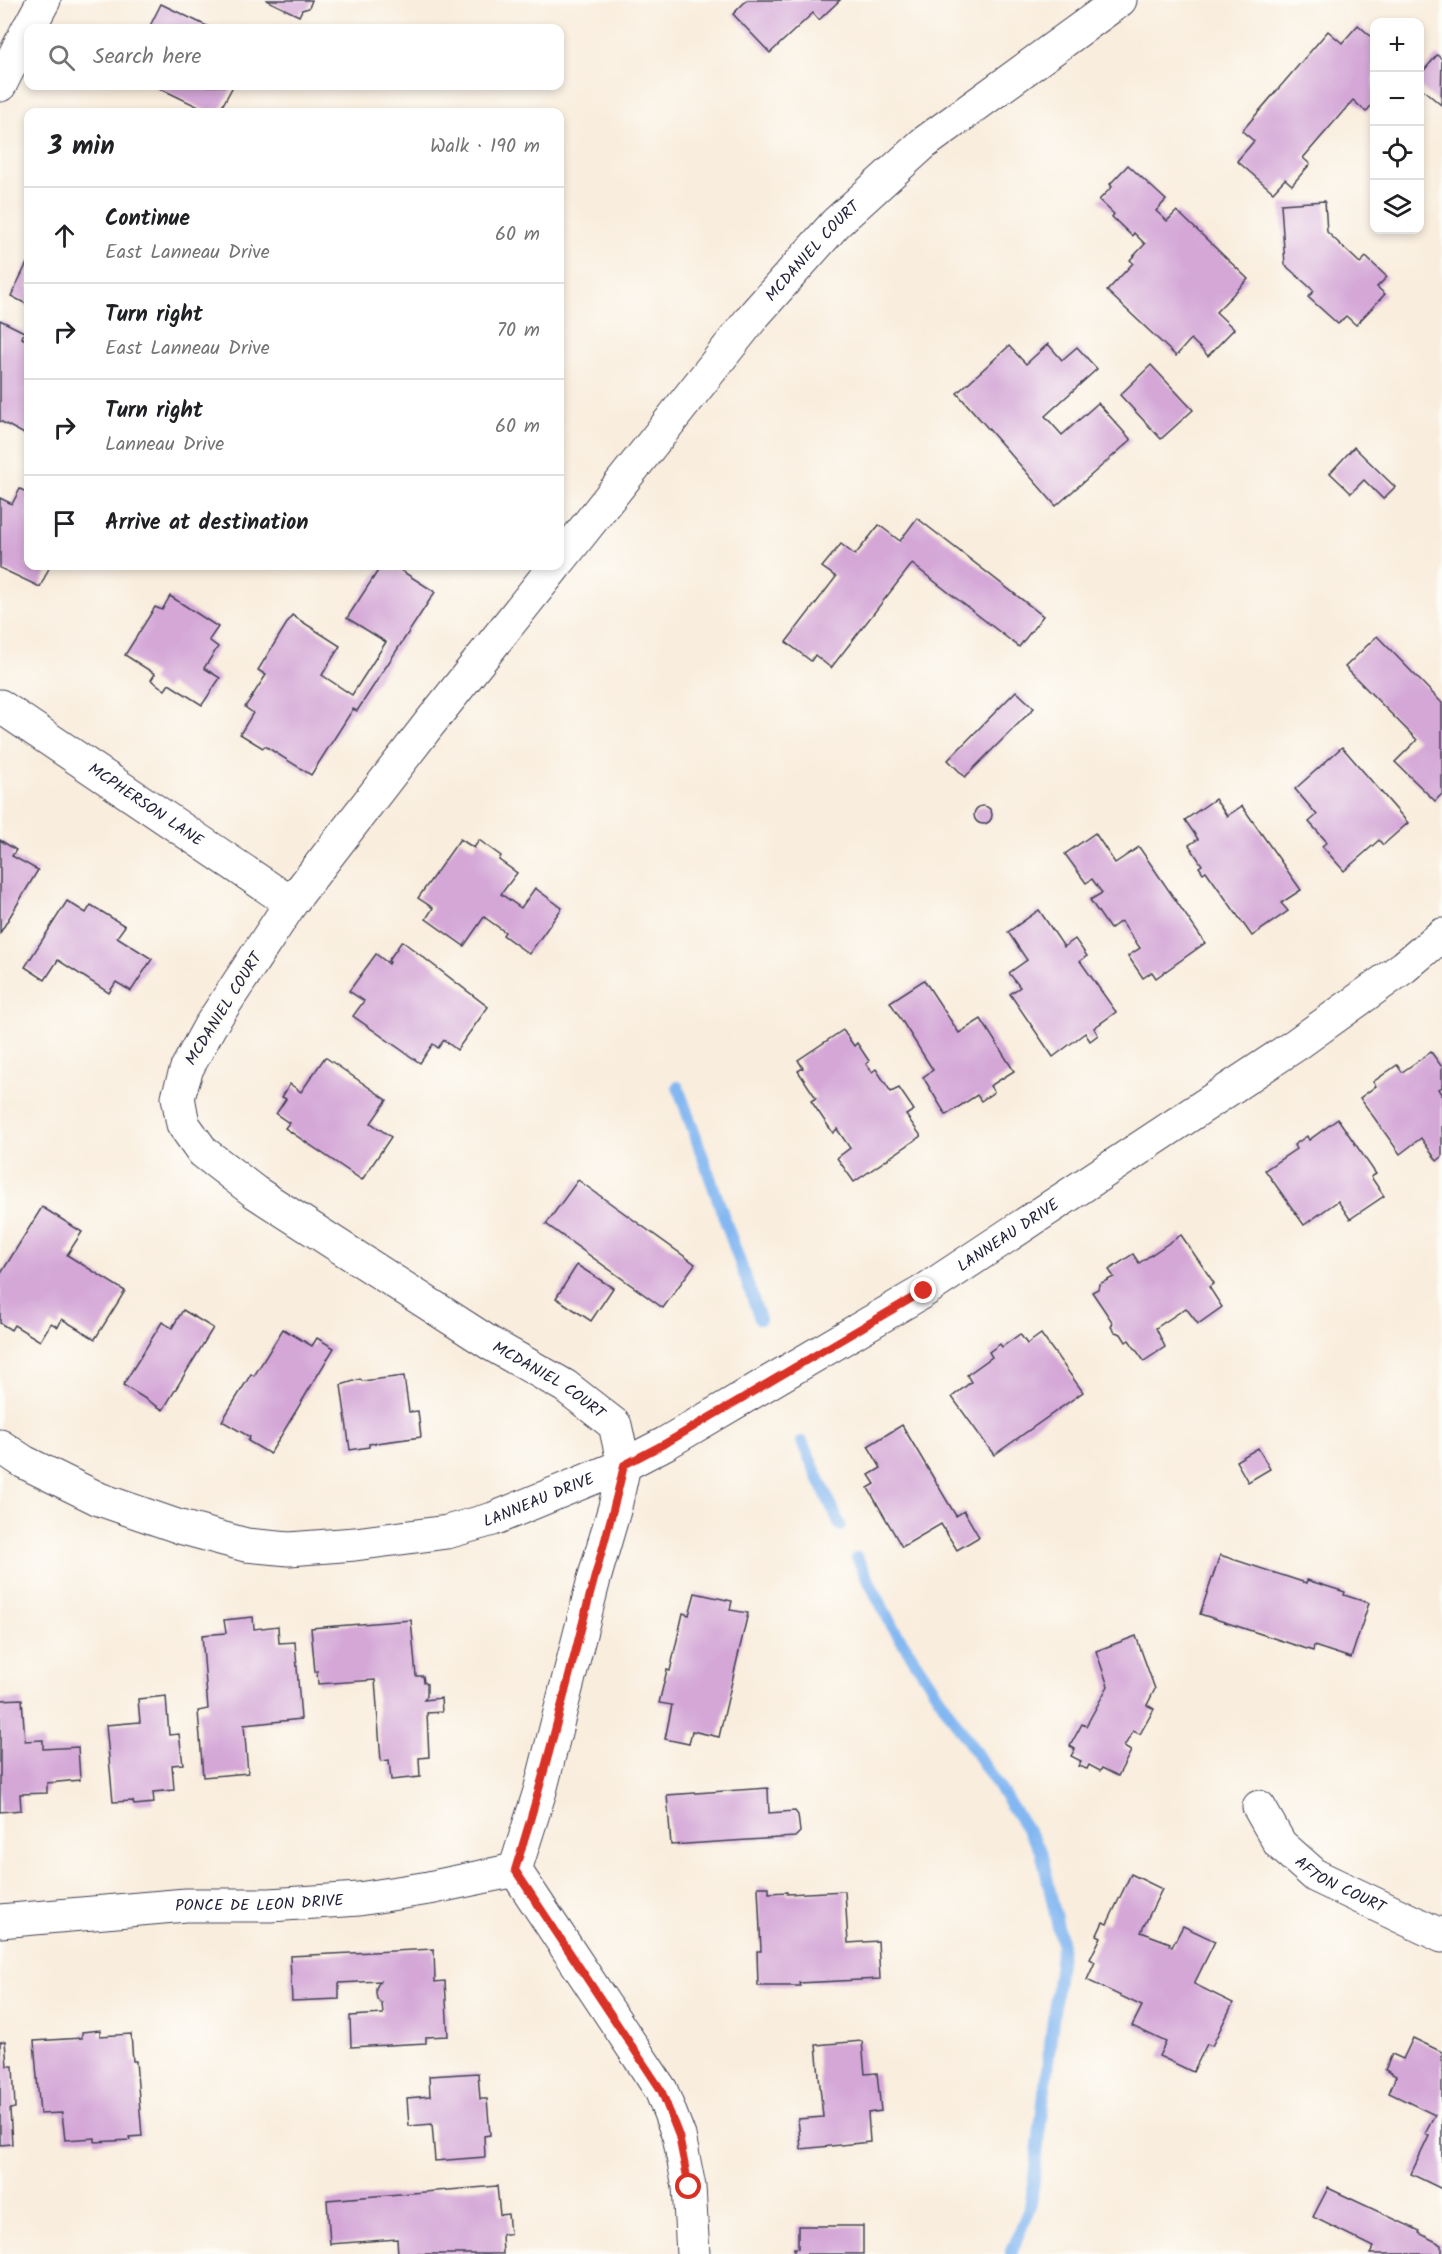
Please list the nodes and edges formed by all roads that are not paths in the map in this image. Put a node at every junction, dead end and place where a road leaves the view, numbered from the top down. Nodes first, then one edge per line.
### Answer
1 (44, 0) edge
2 (1119, 0) edge
3 (32, 24) edge
4 (24, 39) edge
5 (0, 85) edge
6 (564, 555) edge
7 (552, 570) edge
8 (0, 706) edge
9 (291, 903) junction
10 (1442, 935) edge
11 (0, 1446) edge
12 (624, 1465) junction
13 (1259, 1807) dead end
14 (515, 1870) junction
15 (0, 1921) edge
16 (1442, 1936) edge
17 (693, 2254) edge

1 - 3 street
2 - 6 street, MCDANIEL COURT
4 - 5 street
7 - 9 street, MCDANIEL COURT
8 - 9 street, MCPHERSON LANE
9 - 12 street, MCDANIEL COURT
10 - 12 street, LANNEAU DRIVE
11 - 12 street, LANNEAU DRIVE
12 - 14 street
13 - 16 street, AFTON COURT
14 - 15 street, PONCE DE LEON DRIVE
14 - 17 street

